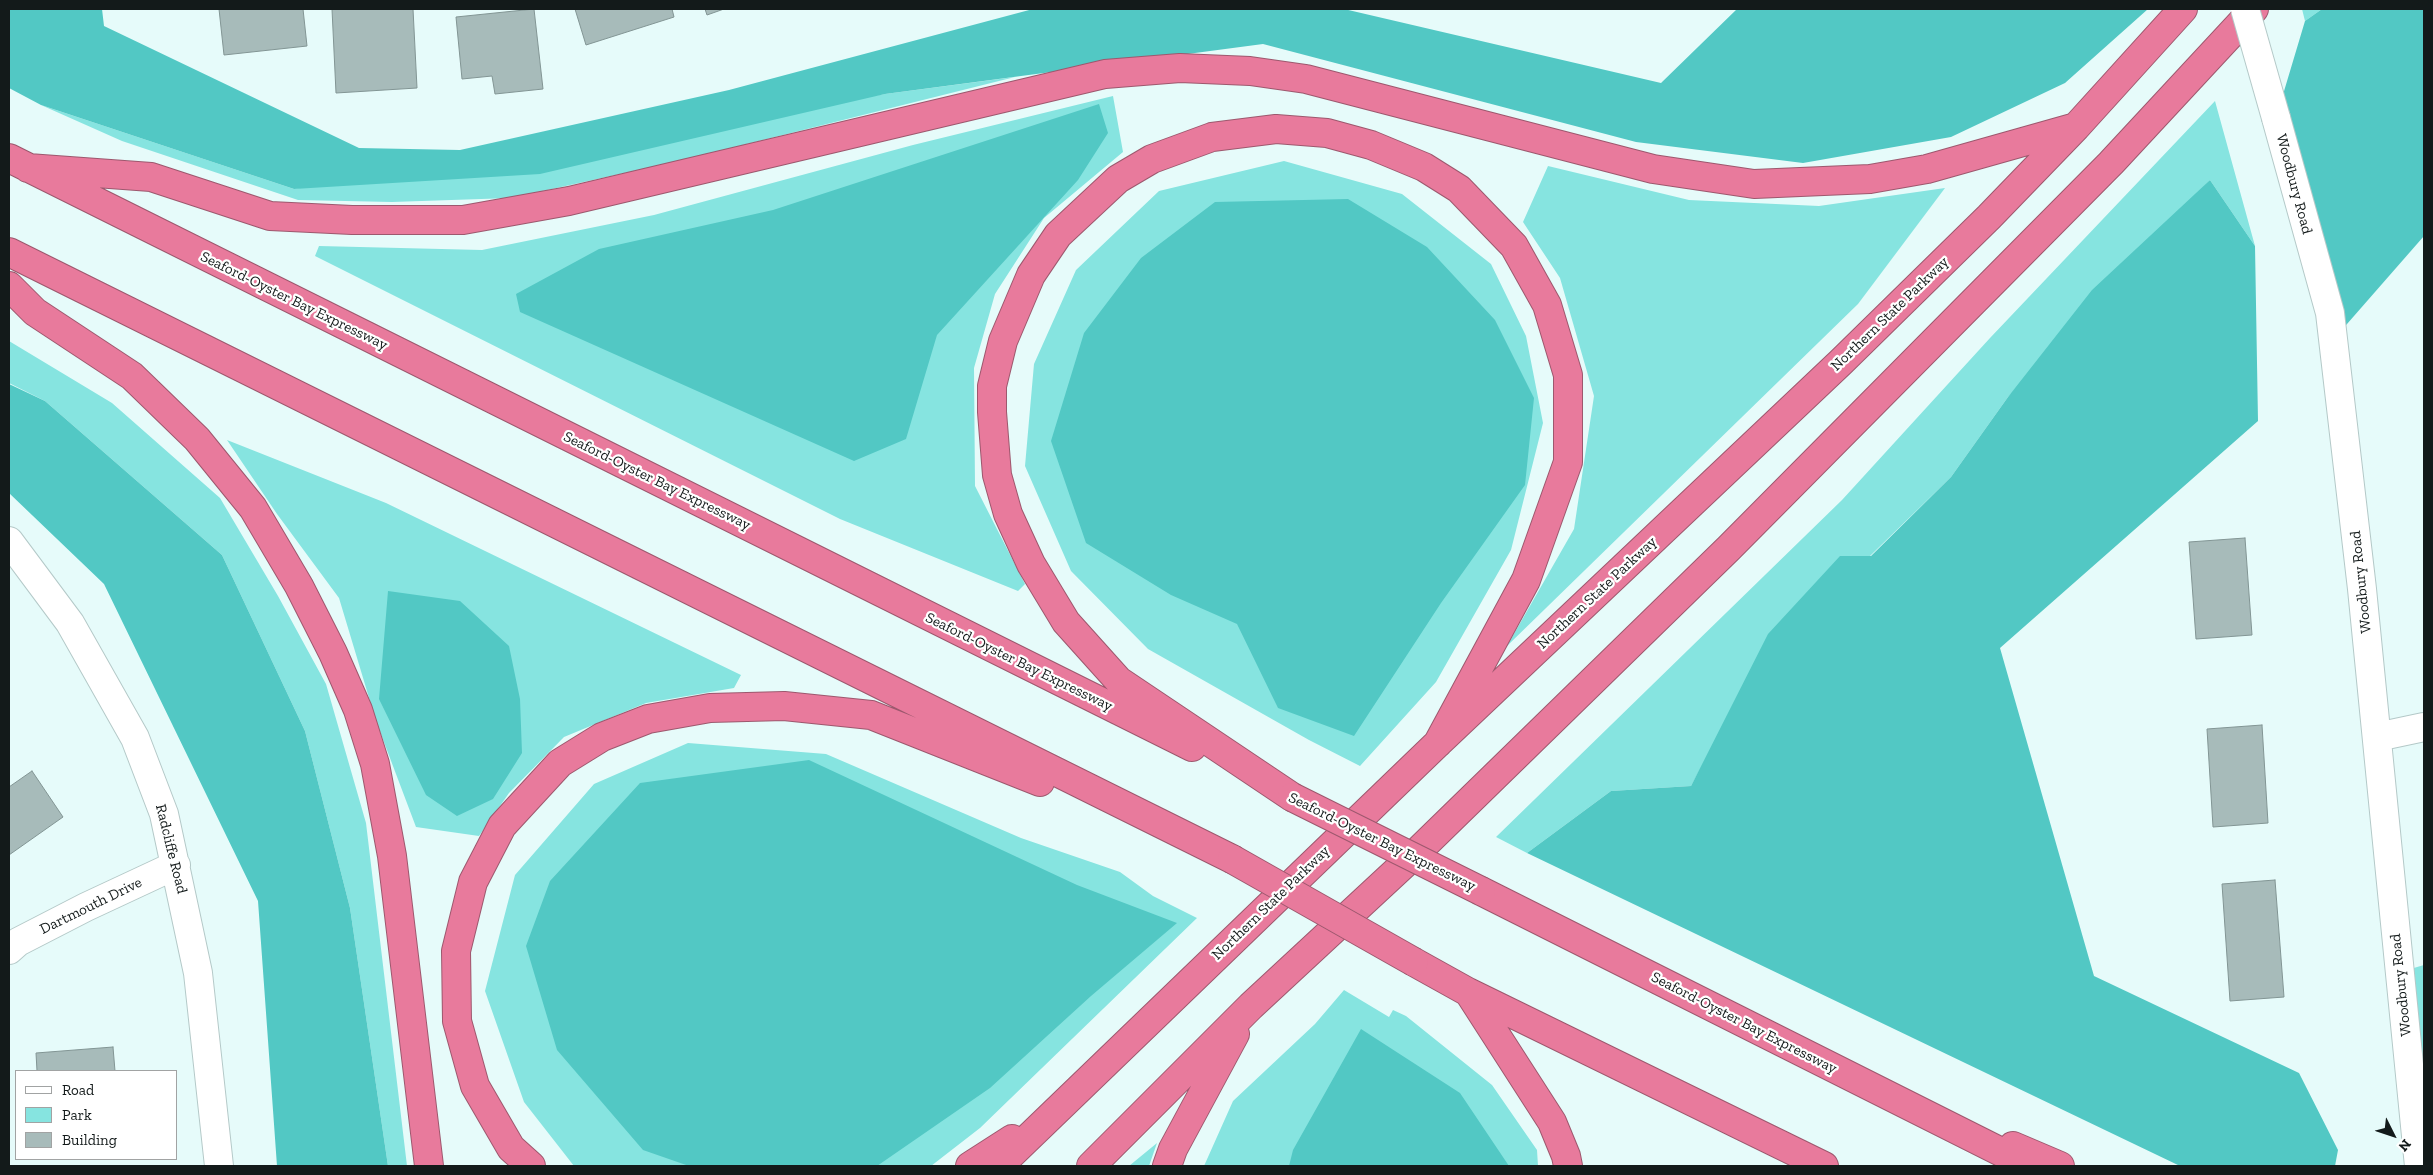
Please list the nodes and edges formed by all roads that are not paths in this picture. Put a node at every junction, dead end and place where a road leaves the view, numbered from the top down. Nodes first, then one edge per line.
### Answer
1 (2183, 9) edge
2 (2245, 9) edge
3 (2254, 9) edge
4 (2076, 127) junction
5 (18, 163) edge
6 (9, 252) edge
7 (9, 286) edge
8 (9, 541) edge
9 (2424, 726) edge
10 (2377, 737) junction
11 (1438, 743) junction
12 (1292, 797) junction
13 (1232, 859) junction
14 (176, 865) junction
15 (9, 950) edge
16 (1468, 992) junction
17 (1251, 1006) junction
18 (1864, 1084) junction
19 (1064, 1102) junction
20 (219, 1166) edge
21 (429, 1166) edge
22 (531, 1166) edge
23 (970, 1166) edge
24 (999, 1166) edge
25 (1091, 1166) edge
26 (1167, 1166) edge
27 (1568, 1166) edge
28 (1824, 1166) edge
29 (2030, 1166) edge
30 (2060, 1166) edge
31 (2419, 1166) edge

1 - 4 highway, Northern State Parkway
2 - 10 main road, Woodbury Road, bridge
3 - 17 highway
4 - 5 highway
4 - 11 highway, Northern State Parkway
5 - 12 highway, Seaford-Oyster Bay Expressway
6 - 13 highway
7 - 21 highway
8 - 14 main road, Radcliffe Road
9 - 10 main road
10 - 31 main road, Woodbury Road
11 - 12 highway
11 - 19 highway, Northern State Parkway
12 - 18 highway, Seaford-Oyster Bay Expressway, bridge
13 - 16 highway, bridge
13 - 22 highway
14 - 15 main road, Dartmouth Drive
14 - 20 main road, Radcliffe Road
16 - 27 highway
16 - 28 highway
17 - 25 highway
17 - 26 highway
18 - 29 highway, Seaford-Oyster Bay Expressway
18 - 30 highway
19 - 23 highway
19 - 24 highway, Northern State Parkway

